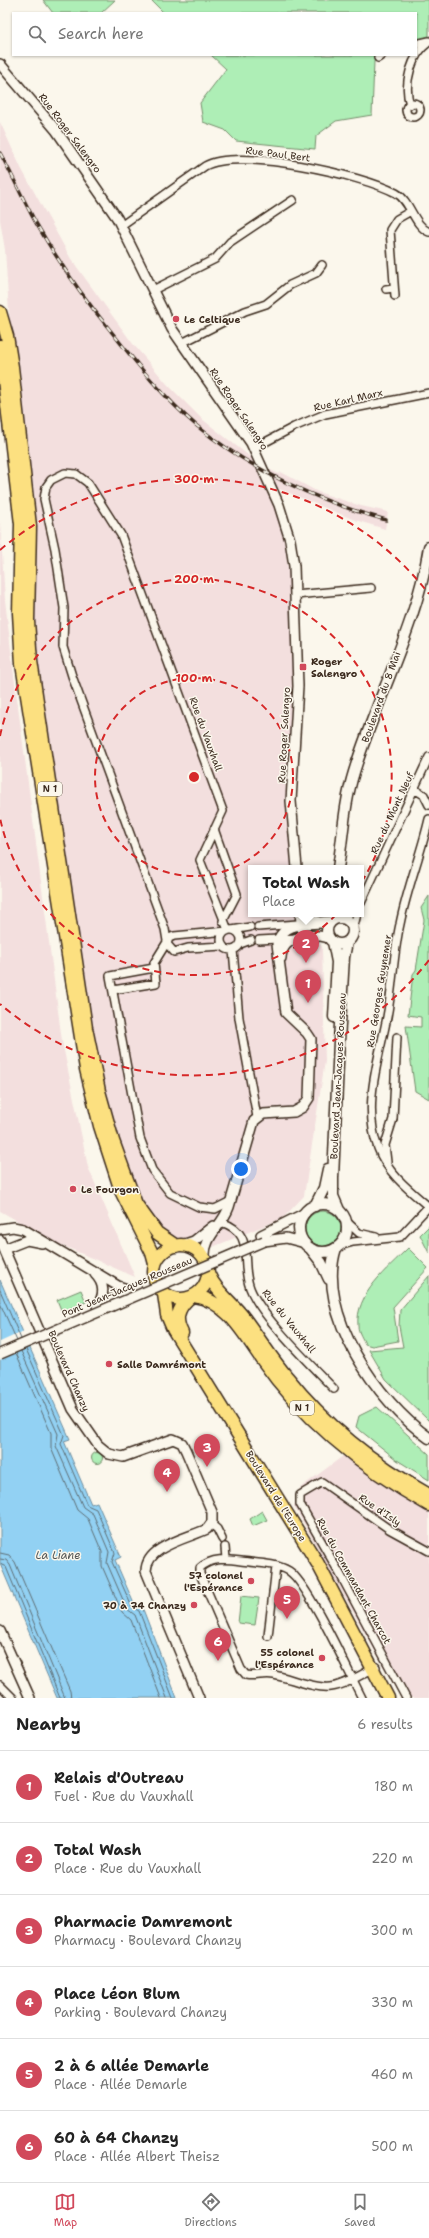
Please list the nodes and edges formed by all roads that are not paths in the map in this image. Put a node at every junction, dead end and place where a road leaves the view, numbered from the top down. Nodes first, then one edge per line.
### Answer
1 (429, 42) edge
2 (417, 44) edge
3 (417, 56) edge
4 (417, 56) edge
5 (0, 64) edge
6 (410, 104) dead end
7 (293, 200) dead end
8 (411, 212) junction
9 (122, 225) junction
10 (429, 232) edge
11 (322, 265) dead end
12 (386, 289) dead end
13 (153, 290) junction
14 (2, 318) edge
15 (182, 343) junction
16 (0, 346) edge
17 (429, 393) edge
18 (254, 448) junction
19 (429, 547) edge
20 (371, 588) dead end
21 (295, 595) junction
22 (429, 757) edge
23 (414, 789) junction
24 (429, 805) edge
25 (429, 819) edge
26 (214, 829) junction
27 (341, 850) junction
28 (297, 865) edge
29 (338, 865) edge
30 (342, 865) edge
31 (364, 895) edge
32 (300, 917) edge
33 (327, 917) edge
34 (340, 919) edge
35 (223, 921) junction
36 (301, 924) junction
37 (250, 927) dead end
38 (258, 927) dead end
39 (229, 931) junction
40 (309, 937) junction
41 (278, 938) junction
42 (299, 938) junction
43 (251, 940) dead end
44 (259, 940) dead end
45 (331, 940) junction
46 (167, 942) junction
47 (348, 942) junction
48 (240, 944) junction
49 (223, 946) junction
50 (233, 950) junction
51 (154, 968) junction
52 (281, 969) junction
53 (113, 990) junction
54 (397, 1037) dead end
55 (257, 1117) junction
56 (388, 1166) junction
57 (231, 1201) junction
58 (315, 1206) junction
59 (429, 1207) edge
60 (339, 1210) junction
61 (305, 1213) junction
62 (346, 1221) junction
63 (220, 1222) junction
64 (0, 1229) edge
65 (262, 1238) junction
66 (389, 1238) junction
67 (47, 1244) junction
68 (2, 1245) edge
69 (179, 1245) junction
70 (308, 1246) junction
71 (338, 1247) junction
72 (204, 1259) junction
73 (155, 1264) junction
74 (91, 1271) junction
75 (208, 1273) junction
76 (137, 1289) junction
77 (333, 1290) junction
78 (164, 1294) junction
79 (191, 1298) junction
80 (97, 1306) junction
81 (0, 1348) edge
82 (0, 1354) edge
83 (334, 1389) dead end
84 (429, 1438) edge
85 (322, 1482) joint
86 (429, 1495) edge
87 (429, 1505) edge
88 (212, 1524) junction
89 (222, 1539) dead end
90 (225, 1547) dead end
91 (429, 1551) edge
92 (226, 1558) junction
93 (276, 1567) junction
94 (0, 1631) edge
95 (268, 1636) dead end
96 (375, 1667) junction
97 (352, 1678) junction
98 (0, 1685) edge
99 (13, 1698) edge
100 (30, 1698) edge
101 (199, 1698) edge
102 (362, 1698) edge
103 (388, 1698) edge
104 (394, 1698) edge
105 (406, 1698) edge

1 - 2 street
1 - 3 street
4 - 6 street
5 - 9 street, Rue Roger Salengro
7 - 13 street
8 - 9 street, Rue Paul Bert
8 - 10 street, Rue Paul Bert
8 - 12 street
9 - 13 street, Rue Roger Salengro
11 - 15 street
13 - 15 street, Rue Roger Salengro
14 - 69 main road, N 1
15 - 18 street, Rue Roger Salengro
16 - 73 main road, N 1
17 - 18 street, Rue Karl Marx
18 - 21 street, Rue Roger Salengro
19 - 27 main road, Boulevard du 8 Mai
20 - 21 street
21 - 28 street, Rue Roger Salengro
22 - 23 street, Rue du Mont Neuf
23 - 24 street
23 - 31 street, Rue du Mont Neuf
25 - 56 street, Rue Georges Guynemer
26 - 35 street, Rue du Vauxhall
26 - 35 street
26 - 46 street, Rue du Vauxhall
27 - 29 main road, Boulevard du 8 Mai
27 - 30 main road, Boulevard du 8 Mai
32 - 36 street
33 - 34 street
34 - 36 street
34 - 45 main road, Boulevard Jean-Jacques Rousseau
34 - 47 main road, Boulevard Jean-Jacques Rousseau
35 - 39 street, Rue du Vauxhall
36 - 38 street
36 - 40 street
36 - 41 street
37 - 39 street
39 - 46 street
39 - 48 street
39 - 49 street
40 - 42 street
40 - 45 street
41 - 42 street
41 - 44 street
41 - 52 street
42 - 52 street
43 - 48 street
45 - 47 main road
45 - 58 main road, Boulevard Jean-Jacques Rousseau
46 - 49 street
46 - 51 street
47 - 60 main road, Boulevard Jean-Jacques Rousseau
48 - 50 street
49 - 50 street
50 - 55 street
51 - 53 street
51 - 53 street
52 - 55 street
53 - 57 street
54 - 56 street
55 - 57 street
56 - 59 street, Rue Georges Guynemer
57 - 63 street
58 - 60 main road
58 - 61 main road
59 - 66 street
60 - 62 main road
61 - 65 street
61 - 70 main road
62 - 66 street
62 - 71 main road
63 - 69 street
63 - 72 street
63 - 83 street, Rue du Vauxhall
64 - 67 street
65 - 70 street
65 - 76 street, Pont Jean-Jacques Rousseau
65 - 82 street, Pont Jean-Jacques Rousseau, bridge
66 - 71 street
67 - 68 street
67 - 74 street
68 - 88 street, Boulevard Chanzy
69 - 72 main road
69 - 73 main road
70 - 71 main road
70 - 77 main road
71 - 77 main road
72 - 75 main road
73 - 78 main road
74 - 76 street
74 - 80 street
75 - 79 main road
75 - 86 main road, N 1
76 - 80 street, Pont Jean-Jacques Rousseau
77 - 84 main road
78 - 79 main road
78 - 96 main road, Boulevard de l'Europe
79 - 87 main road, N 1
79 - 96 main road, Boulevard de l'Europe
80 - 81 street, Pont Jean-Jacques Rousseau
85 - 91 street, Rue d'Isly
85 - 105 street, Rue du Commandant Charcot
88 - 89 street
88 - 101 street
90 - 92 street
92 - 93 street
92 - 97 street
93 - 95 street
93 - 97 street
94 - 100 street
96 - 97 street
96 - 103 main road, Boulevard de l'Europe
96 - 104 main road, Boulevard de l'Europe
97 - 102 street
98 - 99 street

